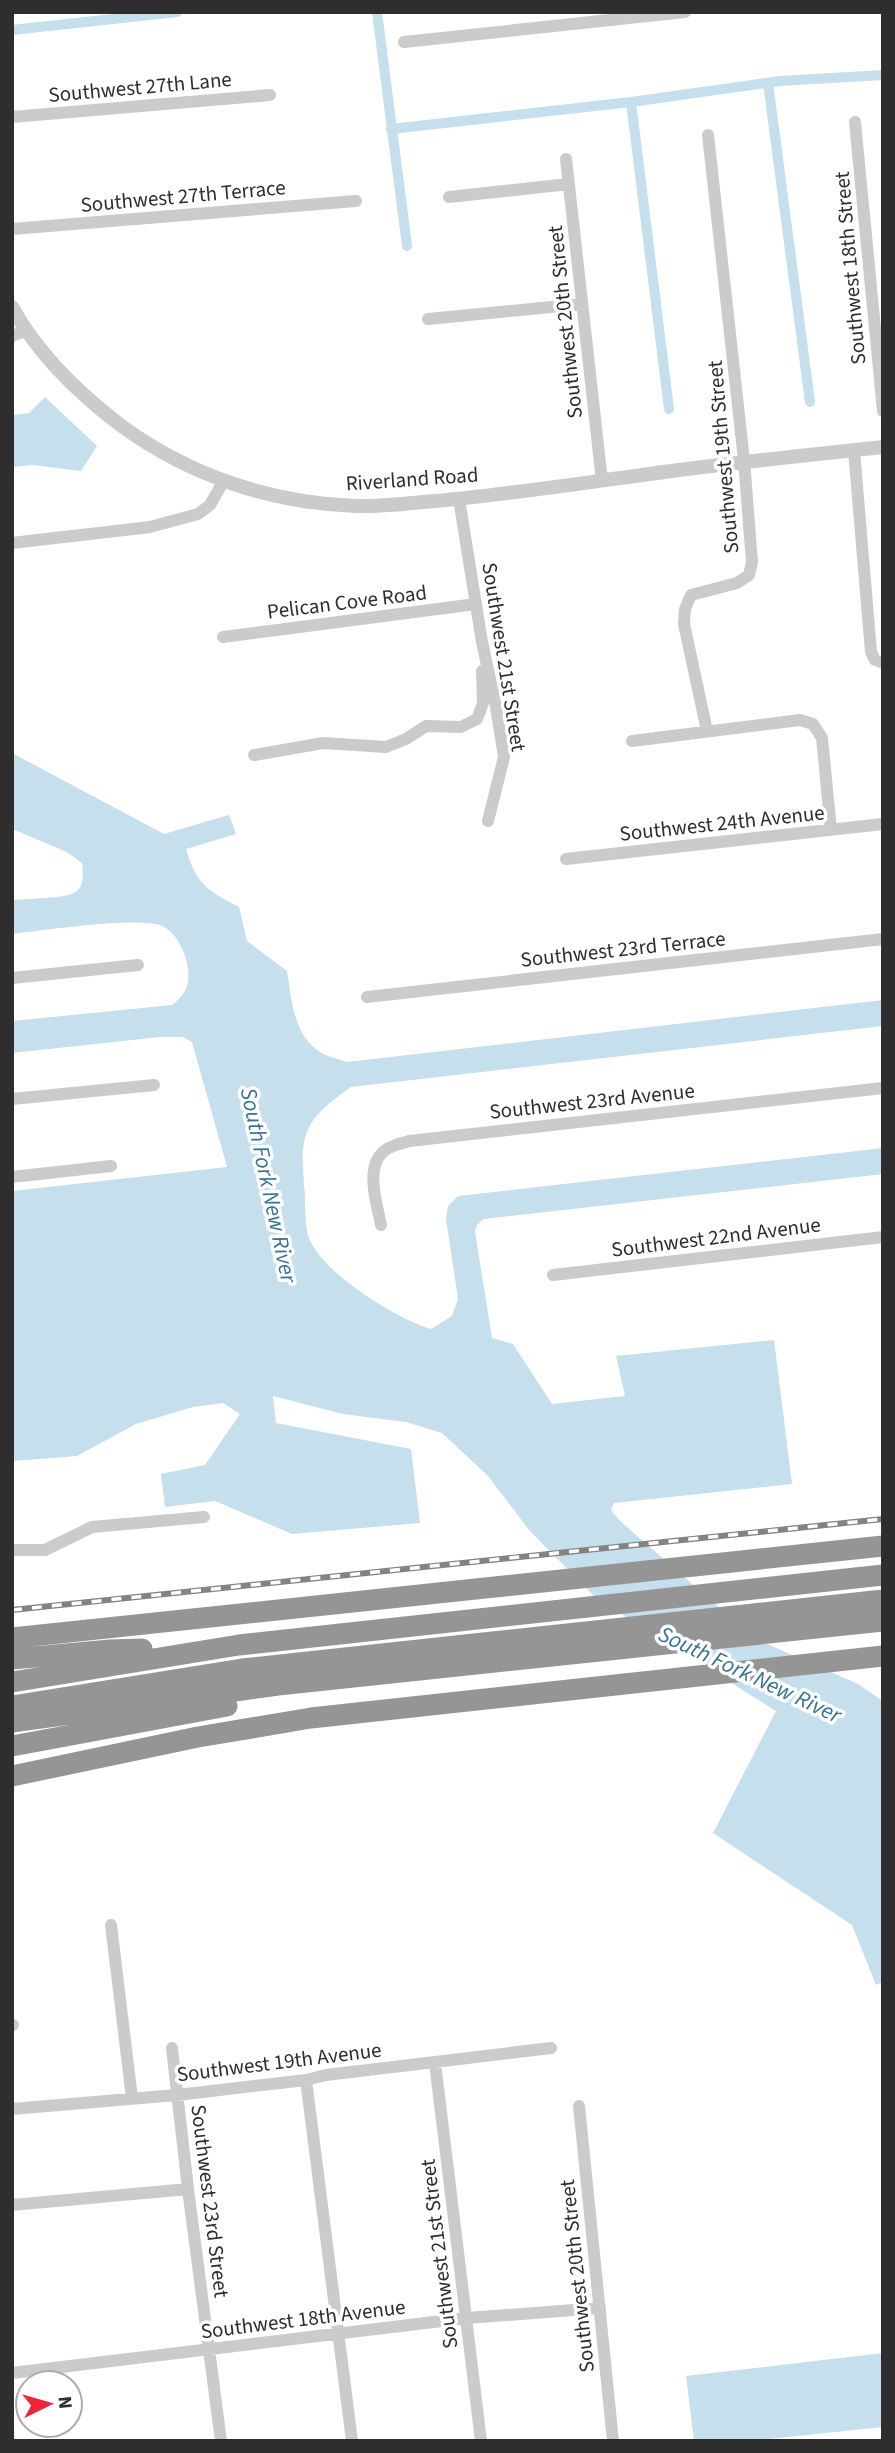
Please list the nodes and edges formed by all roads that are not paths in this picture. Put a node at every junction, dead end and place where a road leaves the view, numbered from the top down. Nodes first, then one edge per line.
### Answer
1 (685, 12) edge
2 (404, 43) dead end
3 (271, 95) dead end
4 (12, 117) edge
5 (855, 122) dead end
6 (708, 135) dead end
7 (566, 159) dead end
8 (569, 184) junction
9 (449, 197) dead end
10 (356, 201) dead end
11 (12, 229) edge
12 (582, 304) junction
13 (12, 307) edge
14 (428, 319) dead end
15 (19, 333) edge
16 (883, 411) edge
17 (883, 447) edge
18 (854, 450) junction
19 (744, 460) junction
20 (223, 481) junction
21 (602, 481) junction
22 (459, 499) junction
23 (12, 543) edge
24 (476, 604) junction
25 (223, 637) dead end
26 (482, 642) junction
27 (879, 661) edge
28 (707, 731) junction
29 (632, 741) dead end
30 (254, 755) dead end
31 (488, 821) dead end
32 (883, 824) edge
33 (831, 830) junction
34 (566, 859) dead end
35 (883, 939) edge
36 (138, 965) dead end
37 (12, 978) edge
38 (368, 997) dead end
39 (154, 1085) dead end
40 (883, 1088) edge
41 (12, 1099) edge
42 (111, 1166) dead end
43 (12, 1177) edge
44 (381, 1226) dead end
45 (883, 1237) edge
46 (553, 1275) dead end
47 (204, 1517) dead end
48 (883, 1546) edge
49 (12, 1550) edge
50 (883, 1575) edge
51 (883, 1587) edge
52 (883, 1600) edge
53 (883, 1621) edge
54 (12, 1638) edge
55 (210, 1648) junction
56 (883, 1656) edge
57 (12, 1659) edge
58 (242, 1672) junction
59 (12, 1682) edge
60 (12, 1690) edge
61 (12, 1706) edge
62 (12, 1722) edge
63 (12, 1746) edge
64 (12, 1776) edge
65 (111, 1925) dead end
66 (172, 2048) dead end
67 (551, 2048) dead end
68 (435, 2063) junction
69 (306, 2080) junction
70 (177, 2095) junction
71 (132, 2098) junction
72 (579, 2106) dead end
73 (12, 2109) edge
74 (188, 2189) junction
75 (12, 2205) edge
76 (600, 2308) junction
77 (467, 2318) junction
78 (339, 2334) junction
79 (209, 2350) junction
80 (12, 2373) edge
81 (222, 2441) edge
82 (352, 2441) edge
83 (481, 2441) edge
84 (614, 2441) edge

1 - 2 street
3 - 4 street, Southwest 27th Lane
5 - 16 street, Southwest 18th Street
6 - 19 street, Southwest 19th Street
7 - 8 street, Southwest 20th Street
8 - 9 street
8 - 12 street, Southwest 20th Street
10 - 11 street, Southwest 27th Terrace
12 - 14 street
12 - 21 street, Southwest 20th Street
13 - 15 street, Riverland Road
15 - 20 street, Riverland Road
17 - 18 street, Riverland Road
18 - 19 street, Riverland Road
18 - 27 street
19 - 21 street, Riverland Road
19 - 28 street, Southwest 19th Street
20 - 22 street, Riverland Road
20 - 23 street
21 - 22 street, Riverland Road
22 - 24 street, Southwest 21st Street
24 - 25 street, Pelican Cove Road
24 - 26 street, Southwest 21st Street
26 - 30 street
26 - 31 street, Southwest 21st Street
28 - 29 street
28 - 33 street
32 - 33 street, Southwest 24th Avenue
33 - 34 street, Southwest 24th Avenue
35 - 38 street, Southwest 23rd Terrace
36 - 37 street
39 - 41 street
40 - 44 street, Southwest 23rd Avenue
42 - 43 street
45 - 46 street, Southwest 22nd Avenue
47 - 49 street
48 - 54 highway
50 - 58 highway
51 - 58 highway
52 - 58 highway
53 - 58 highway
55 - 57 highway
55 - 58 highway
55 - 59 highway
56 - 64 highway
58 - 60 highway
58 - 61 highway
58 - 62 highway
58 - 63 highway
65 - 71 street
66 - 70 street, Southwest 23rd Street
67 - 68 street, Southwest 19th Avenue
68 - 69 street, Southwest 19th Avenue
68 - 77 street, Southwest 21st Street
69 - 70 street, Southwest 19th Avenue
69 - 78 street
70 - 71 street, Southwest 19th Avenue
70 - 74 street, Southwest 23rd Street
71 - 73 street, Southwest 19th Avenue
72 - 76 street, Southwest 20th Street
74 - 75 street
74 - 79 street, Southwest 23rd Street
76 - 77 street, Southwest 18th Avenue
76 - 84 street, Southwest 20th Street
77 - 78 street, Southwest 18th Avenue
77 - 83 street, Southwest 21st Street
78 - 79 street, Southwest 18th Avenue
78 - 82 street
79 - 80 street, Southwest 18th Avenue
79 - 81 street, Southwest 23rd Street

